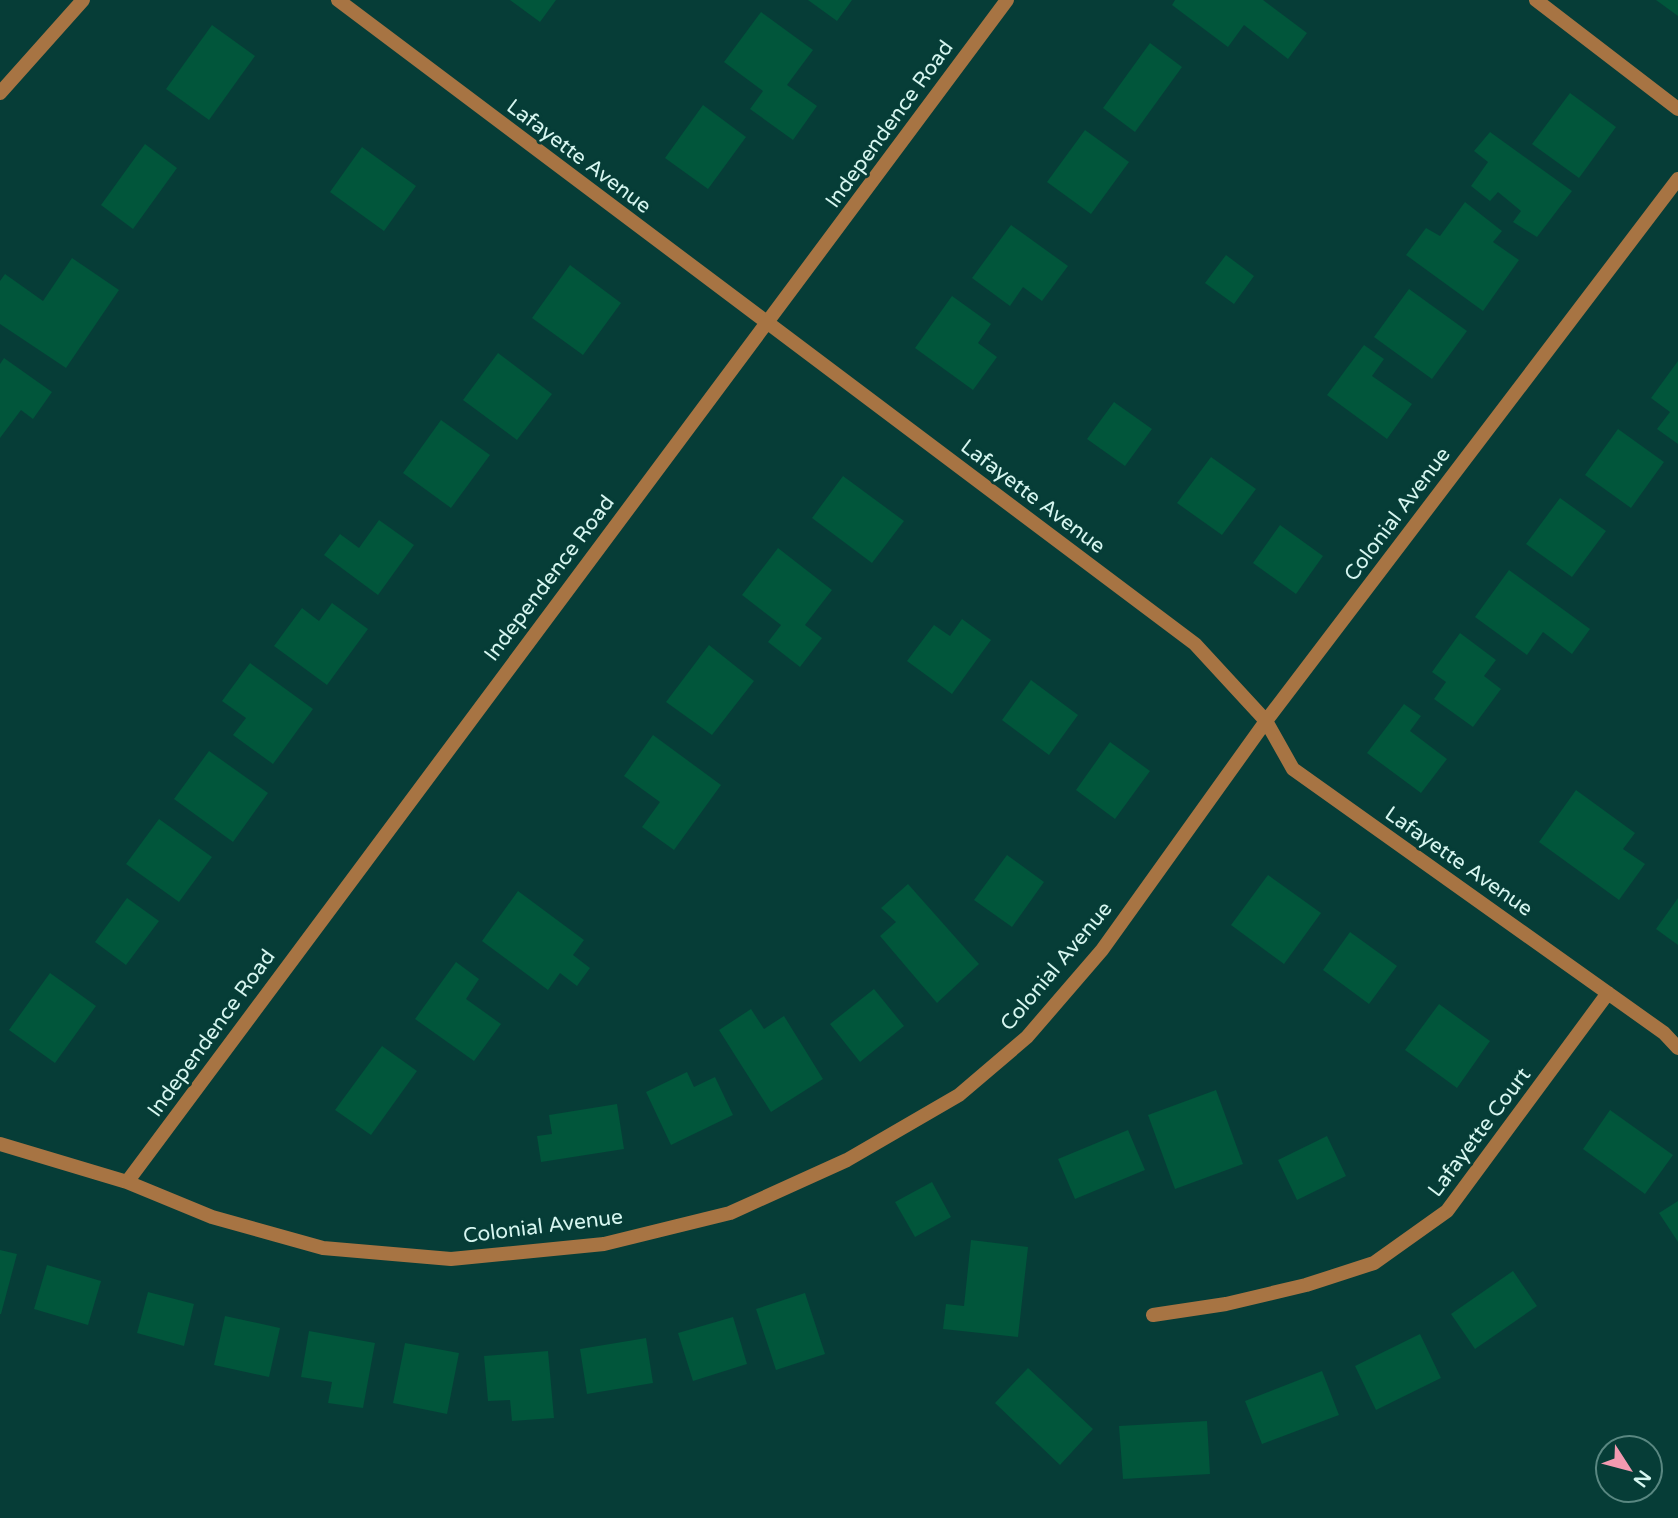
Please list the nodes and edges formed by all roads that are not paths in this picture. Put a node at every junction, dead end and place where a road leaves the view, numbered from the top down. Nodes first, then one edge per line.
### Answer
1 (83, 0) edge
2 (338, 0) edge
3 (1007, 0) edge
4 (1536, 0) edge
5 (0, 93) edge
6 (1678, 110) edge
7 (1678, 178) edge
8 (768, 324) junction
9 (1266, 721) junction
10 (1608, 993) junction
11 (1678, 1048) edge
12 (0, 1144) edge
13 (127, 1182) junction
14 (1153, 1315) dead end

1 - 5 street
2 - 8 street, Lafayette Avenue
3 - 8 street, Independence Road
4 - 6 street
7 - 9 street, Colonial Avenue
8 - 9 street, Lafayette Avenue
8 - 13 street, Independence Road
9 - 10 street, Lafayette Avenue
9 - 13 street, Colonial Avenue
10 - 11 street, Lafayette Avenue
10 - 14 street, Lafayette Court
12 - 13 street, Colonial Avenue

